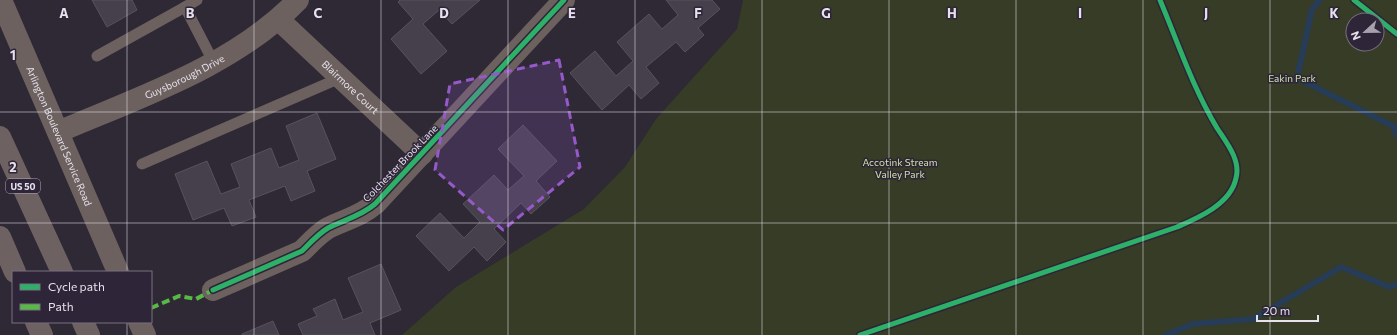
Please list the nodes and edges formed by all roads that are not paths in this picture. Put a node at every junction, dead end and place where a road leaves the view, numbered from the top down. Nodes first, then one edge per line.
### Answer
1 (1, 0) edge
2 (197, 0) edge
3 (298, 0) edge
4 (564, 0) edge
5 (185, 7) junction
6 (279, 20) junction
7 (96, 56) dead end
8 (214, 63) junction
9 (340, 78) junction
10 (58, 132) junction
11 (0, 137) edge
12 (422, 154) junction
13 (142, 164) dead end
14 (0, 237) edge
15 (15, 271) edge
16 (62, 271) edge
17 (118, 271) edge
18 (213, 290) dead end
19 (36, 323) edge
20 (83, 323) edge
21 (139, 323) edge
22 (42, 335) edge
23 (89, 335) edge
24 (145, 335) edge

1 - 10 street, Arlington Boulevard Service Road
2 - 5 lane
3 - 6 street, Guysborough Drive
4 - 12 street, Colchester Brook Lane
5 - 7 lane
5 - 8 lane
6 - 8 street, Guysborough Drive
6 - 9 street, Blairmore Court
8 - 10 street, Guysborough Drive
9 - 12 street, Blairmore Court
9 - 13 lane
10 - 17 street, Arlington Boulevard Service Road
11 - 16 main road, US 50
12 - 18 street, Colchester Brook Lane
14 - 15 main road
19 - 22 main road
20 - 23 main road
21 - 24 street

